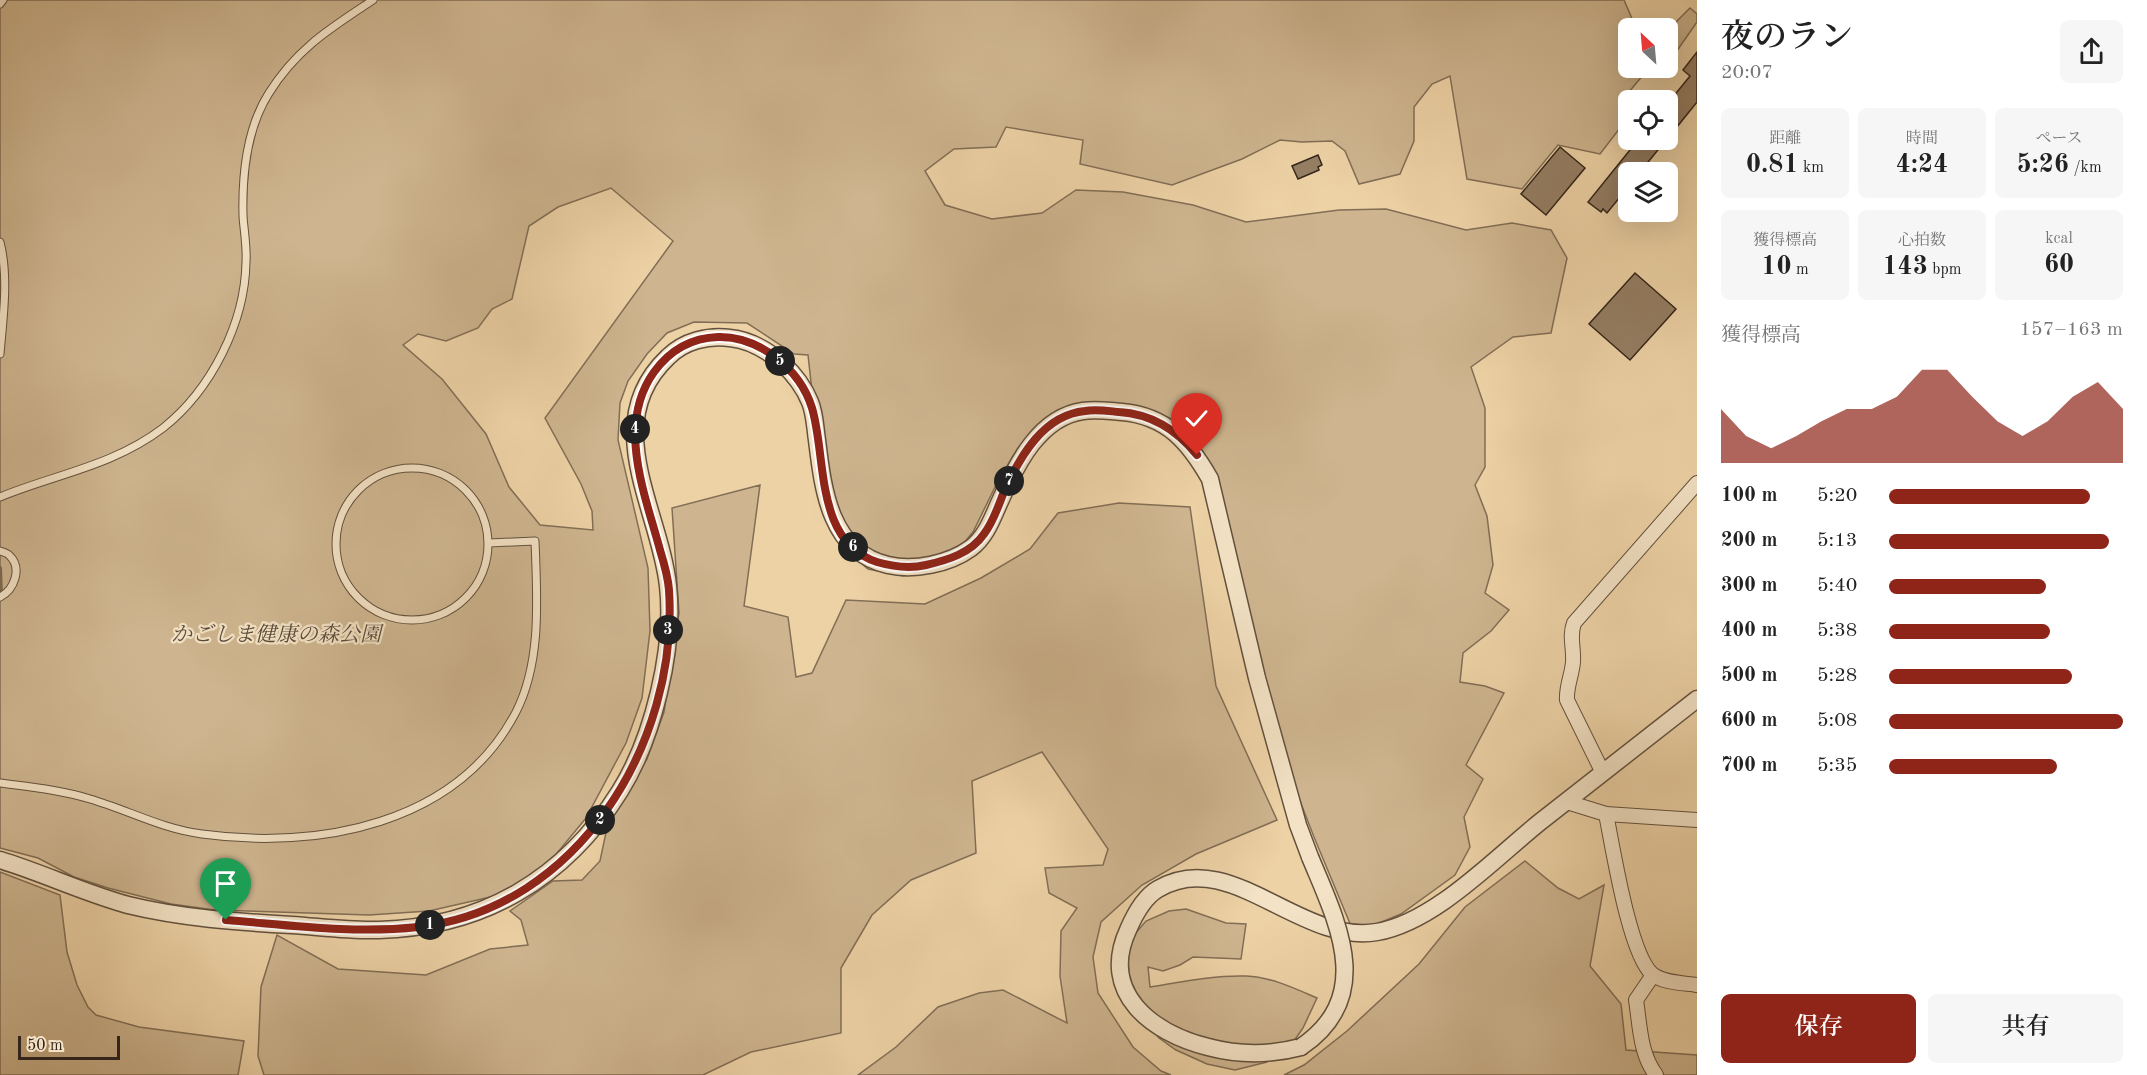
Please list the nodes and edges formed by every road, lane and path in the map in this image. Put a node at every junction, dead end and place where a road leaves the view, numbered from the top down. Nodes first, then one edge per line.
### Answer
1 (3, 0) edge
2 (373, 0) edge
3 (0, 4) edge
4 (0, 242) edge
5 (0, 354) edge
6 (1697, 483) edge
7 (0, 497) edge
8 (489, 543) junction
9 (0, 551) edge
10 (0, 597) edge
11 (1697, 699) edge
12 (1603, 773) junction
13 (0, 783) edge
14 (1567, 802) junction
15 (1606, 814) junction
16 (1697, 820) edge
17 (0, 860) edge
18 (1653, 975) junction
19 (1697, 985) edge
20 (1656, 1075) edge

1 - 3 lane
2 - 7 lane
4 - 5 lane
6 - 12 street
8 - 8 lane
8 - 13 lane
9 - 10 lane
11 - 12 street
12 - 14 street
14 - 15 street
14 - 17 street, bridge
15 - 16 street
15 - 18 street
18 - 19 street
18 - 20 street

